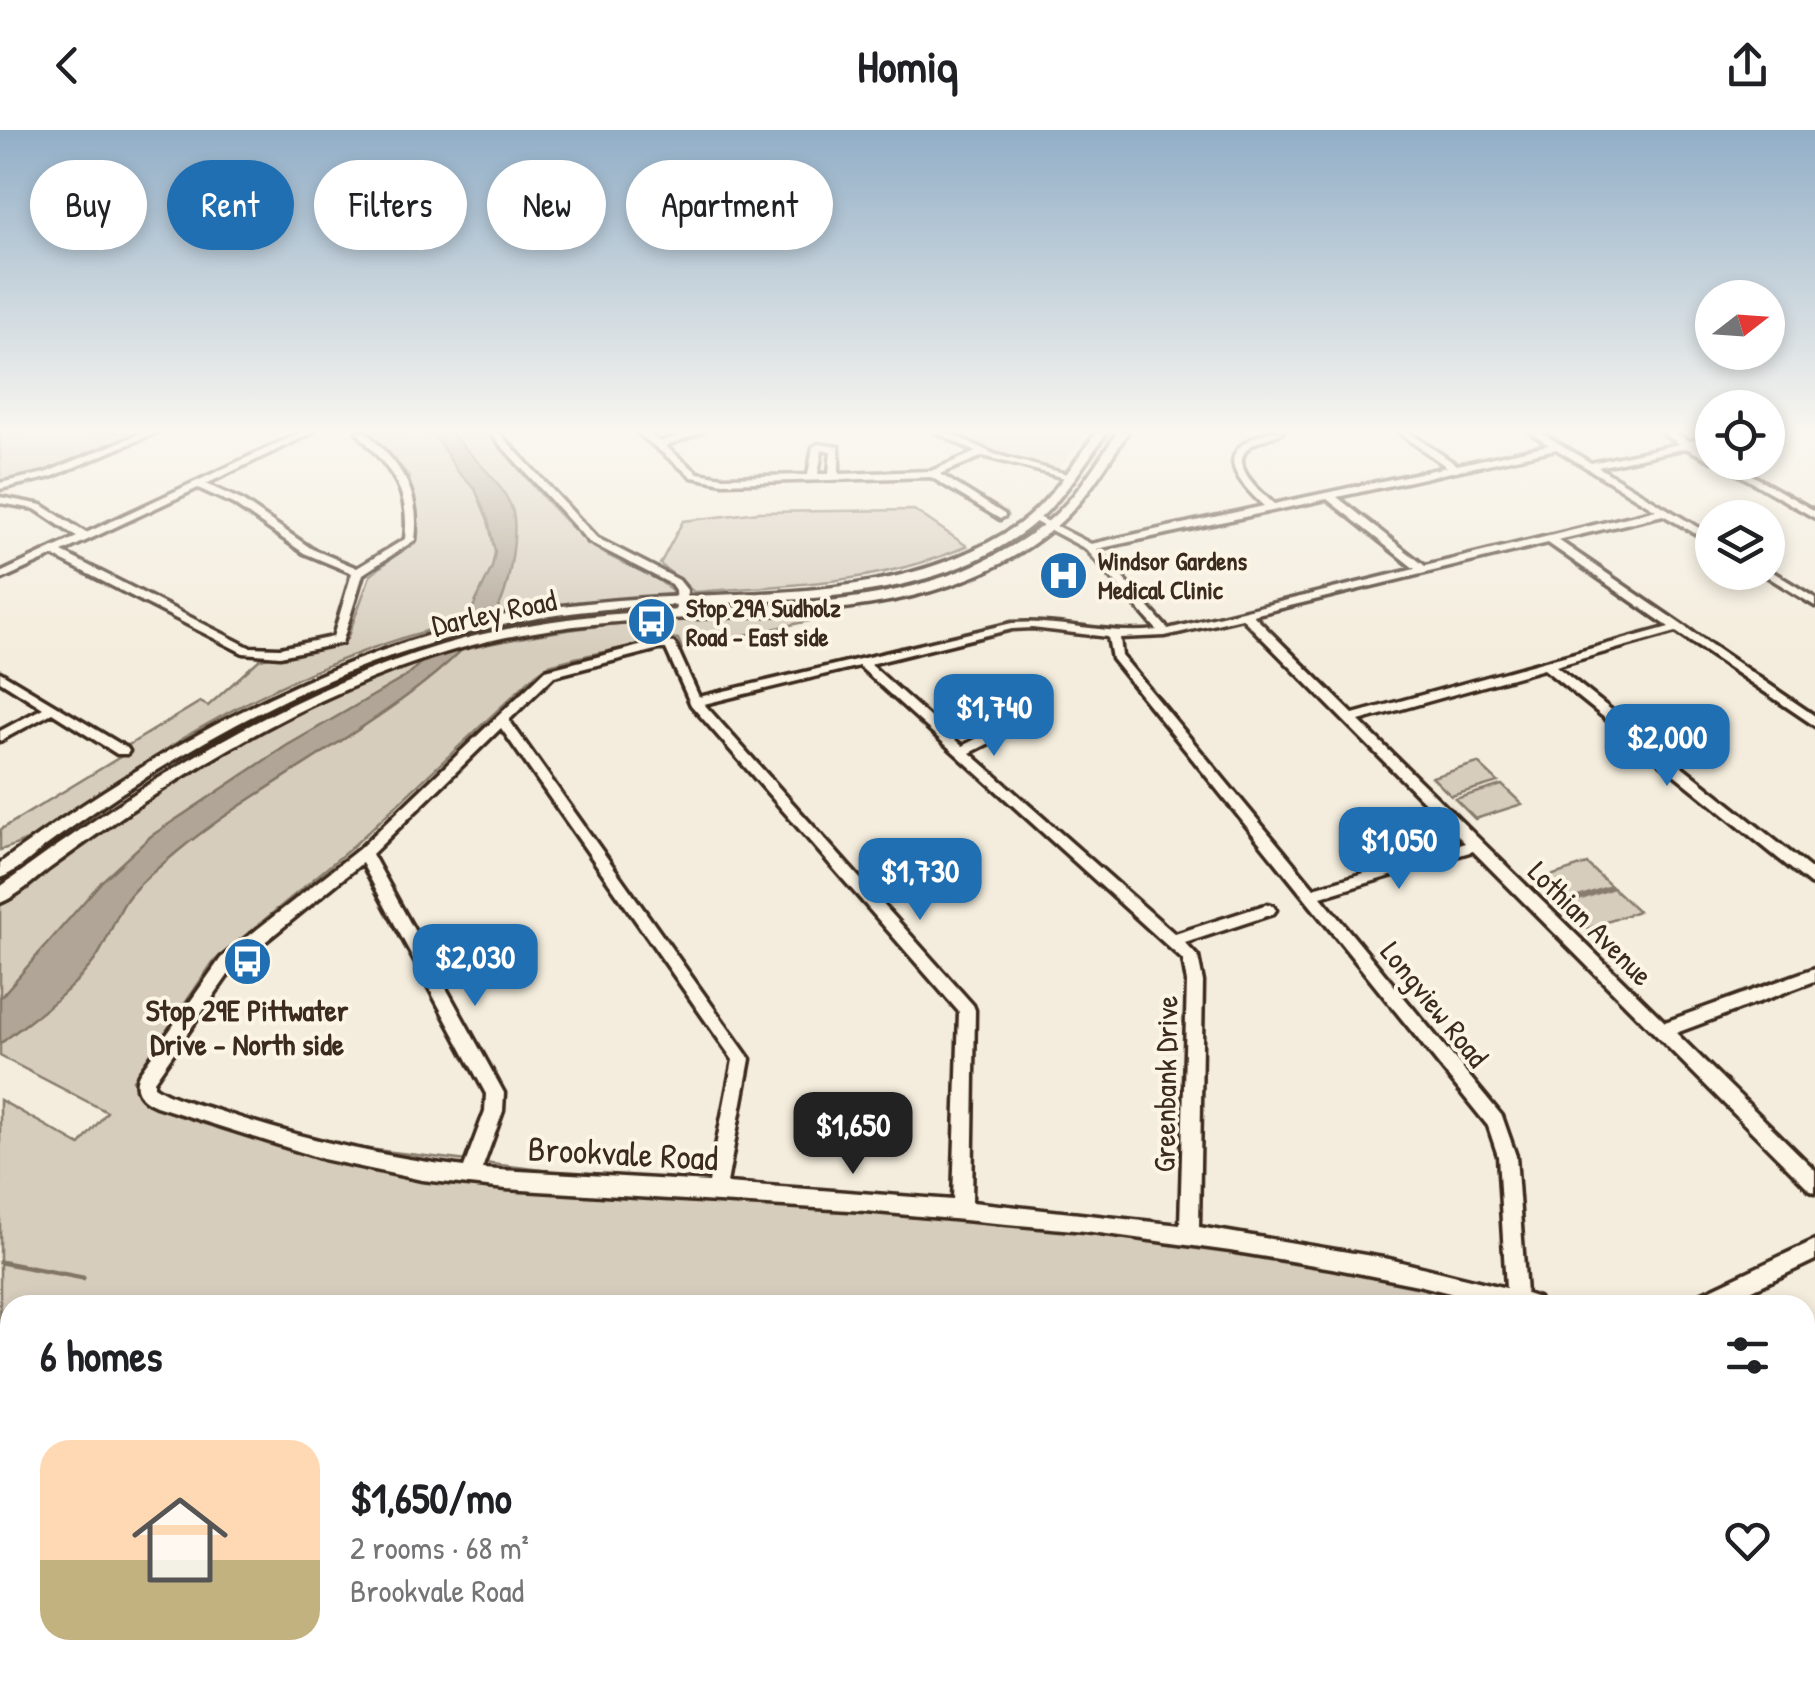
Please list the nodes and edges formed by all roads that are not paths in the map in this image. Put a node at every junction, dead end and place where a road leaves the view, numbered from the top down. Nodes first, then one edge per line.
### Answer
1 (25, 505) edge
2 (154, 505) edge
3 (242, 505) edge
4 (409, 505) edge
5 (560, 505) edge
6 (982, 505) edge
7 (1044, 505) edge
8 (1067, 505) edge
9 (1267, 505) edge
10 (1287, 505) edge
11 (1340, 505) edge
12 (1654, 505) edge
13 (1271, 508) junction
14 (1665, 511) junction
15 (1000, 516) dead end
16 (1032, 518) junction
17 (1049, 526) junction
18 (1695, 530) edge
19 (85, 537) junction
20 (1551, 540) junction
21 (1090, 547) junction
22 (53, 552) junction
23 (1424, 571) junction
24 (358, 572) junction
25 (0, 578) edge
26 (1785, 584) edge
27 (1815, 603) edge
28 (682, 607) junction
29 (1245, 614) junction
30 (1677, 628) junction
31 (1165, 633) junction
32 (1114, 637) junction
33 (862, 663) junction
34 (1546, 664) junction
35 (0, 676) edge
36 (695, 702) junction
37 (52, 708) junction
38 (1350, 718) junction
39 (502, 720) junction
40 (1814, 720) edge
41 (1008, 728) dead end
42 (0, 737) edge
43 (122, 751) dead end
44 (961, 752) junction
45 (1475, 845) junction
46 (364, 853) junction
47 (23, 854) junction
48 (0, 858) edge
49 (0, 872) edge
50 (1815, 880) edge
51 (1310, 895) junction
52 (0, 896) edge
53 (1268, 910) dead end
54 (1174, 941) junction
55 (1815, 974) edge
56 (1661, 1031) junction
57 (470, 1176) junction
58 (1815, 1184) edge
59 (716, 1191) junction
60 (962, 1212) junction
61 (1189, 1233) junction
62 (1815, 1250) edge
63 (1492, 1295) edge
64 (1523, 1295) edge
65 (1720, 1295) edge

1 - 19 street
2 - 19 street
3 - 24 street
4 - 24 street
5 - 28 street
6 - 15 street
7 - 16 main road, Darley Road
8 - 17 main road, Darley Road
9 - 13 street
10 - 13 street
11 - 23 street
12 - 14 street
13 - 21 street
14 - 18 street
14 - 20 street
16 - 17 street
16 - 28 main road, Darley Road
17 - 21 street
17 - 28 main road, Darley Road
19 - 22 street
20 - 23 street
20 - 30 street
21 - 31 street
22 - 24 street
22 - 25 street
23 - 29 street
26 - 27 street
28 - 47 main road, Darley Road
28 - 52 main road, Darley Road
29 - 31 street
29 - 38 street, Lothian Avenue
30 - 34 street
30 - 40 street
31 - 32 street
32 - 33 street
32 - 51 street, Longview Road
33 - 36 street
33 - 44 street, Greenbank Drive
34 - 38 street
34 - 50 street
35 - 37 street
36 - 39 street
36 - 60 street
37 - 42 street
37 - 43 street
38 - 45 street, Lothian Avenue
39 - 46 street
39 - 59 street
41 - 44 street
44 - 54 street, Greenbank Drive
45 - 51 street
45 - 56 street, Lothian Avenue
46 - 57 street
46 - 57 street, Brookvale Road
47 - 48 main road
47 - 49 main road, Darley Road
51 - 64 street, Longview Road
53 - 54 street
54 - 61 street, Greenbank Drive
55 - 56 street
56 - 58 street, Lothian Avenue
57 - 59 street, Brookvale Road
59 - 60 street, Brookvale Road
60 - 61 street, Brookvale Road
61 - 63 street, Brookvale Road
62 - 65 street

